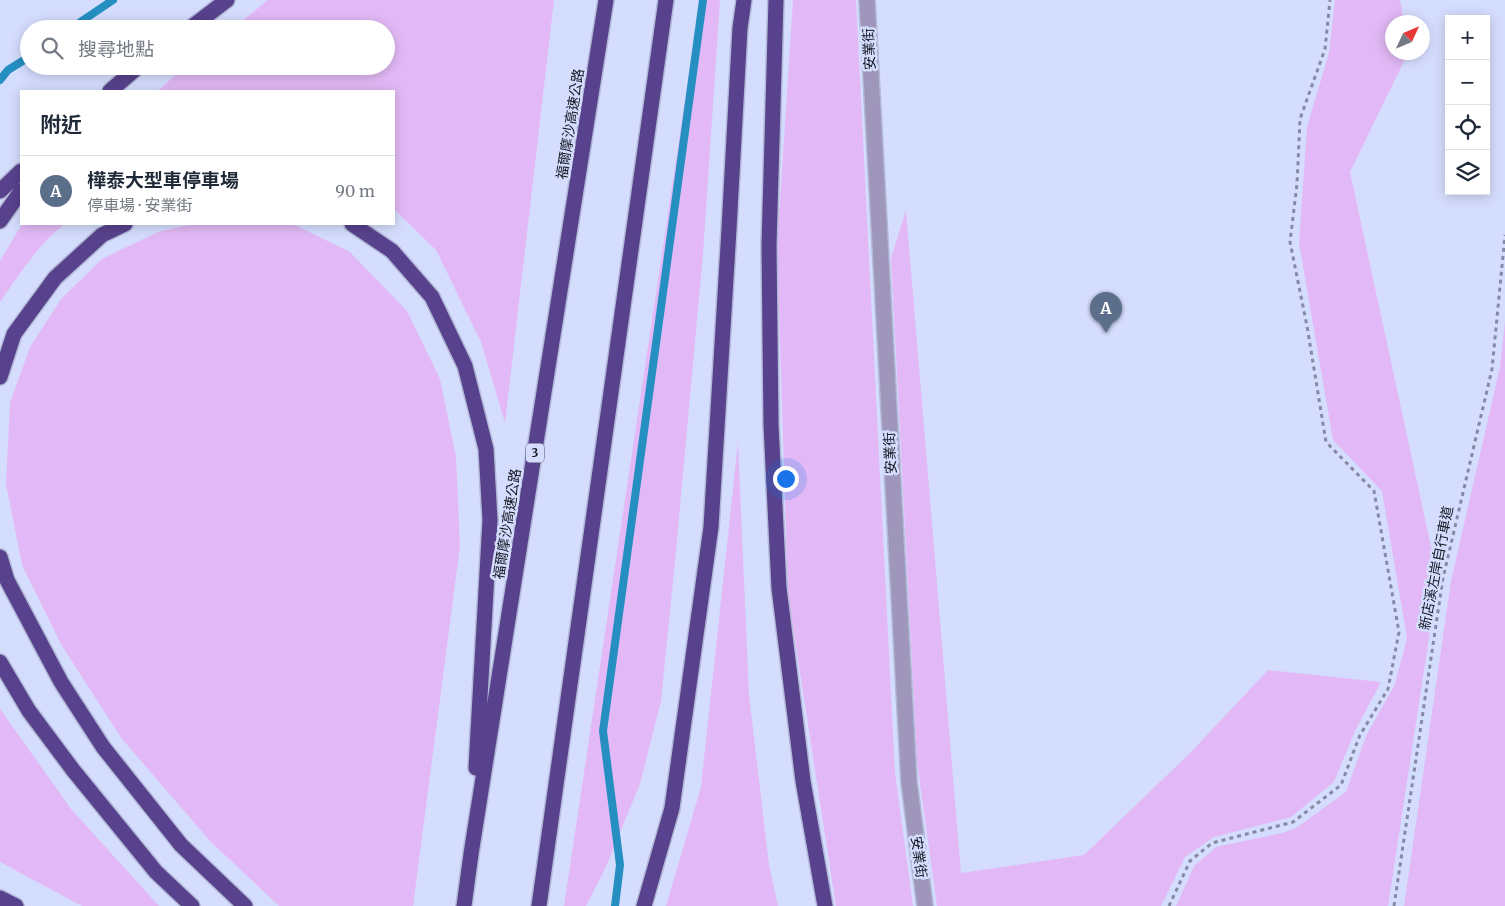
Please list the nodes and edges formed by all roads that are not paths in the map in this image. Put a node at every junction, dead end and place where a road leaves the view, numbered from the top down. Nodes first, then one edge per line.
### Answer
1 (227, 0) edge
2 (606, 0) edge
3 (666, 0) edge
4 (744, 0) edge
5 (776, 0) edge
6 (867, 0) edge
7 (201, 20) edge
8 (129, 75) edge
9 (111, 90) edge
10 (20, 172) edge
11 (0, 191) edge
12 (20, 192) edge
13 (0, 221) edge
14 (123, 225) edge
15 (353, 225) edge
16 (0, 377) edge
17 (0, 557) edge
18 (0, 662) edge
19 (471, 854) junction
20 (0, 898) edge
21 (16, 906) edge
22 (192, 906) edge
23 (245, 906) edge
24 (464, 906) edge
25 (539, 906) edge
26 (644, 906) edge
27 (824, 906) edge
28 (925, 906) edge

1 - 7 highway
2 - 19 highway, 福爾摩沙高速公路 / 3
3 - 25 highway
4 - 26 highway
5 - 27 highway
6 - 28 street, 安業街
8 - 9 highway
10 - 11 highway
12 - 13 highway
14 - 16 highway
15 - 19 highway
17 - 23 highway
18 - 22 highway
19 - 24 highway, 福爾摩沙高速公路 / 3
20 - 21 highway

